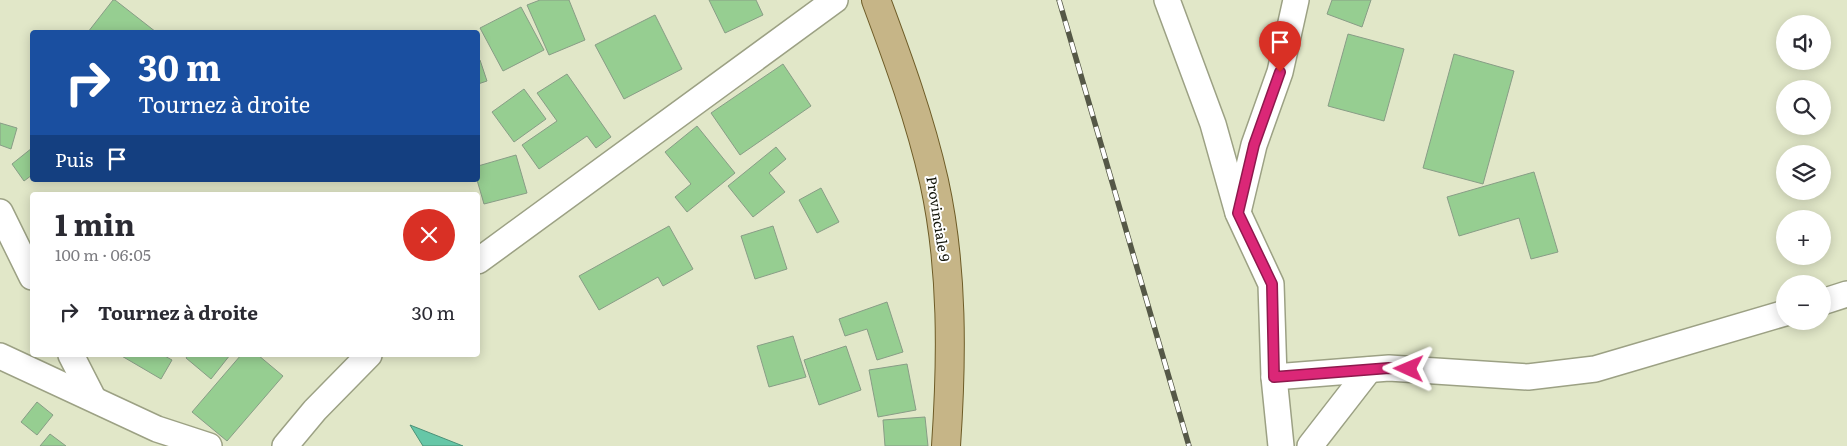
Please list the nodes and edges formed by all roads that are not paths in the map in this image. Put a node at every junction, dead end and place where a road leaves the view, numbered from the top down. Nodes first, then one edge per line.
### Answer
1 (834, 0) edge
2 (876, 0) edge
3 (1167, 0) edge
4 (1296, 0) edge
5 (0, 212) edge
6 (1238, 213) junction
7 (480, 260) edge
8 (30, 273) edge
9 (1847, 294) edge
10 (1831, 299) edge
11 (1776, 317) edge
12 (0, 356) edge
13 (72, 357) edge
14 (367, 357) edge
15 (1369, 370) junction
16 (1274, 377) junction
17 (93, 398) junction
18 (162, 438) edge
19 (209, 446) edge
20 (284, 446) edge
21 (946, 446) edge
22 (1281, 446) edge
23 (1310, 446) edge

1 - 7 street
2 - 21 main road, Provinciale 9
3 - 6 street
4 - 6 street
5 - 8 street
6 - 16 street
9 - 10 street
11 - 15 street
12 - 17 street
13 - 17 street
14 - 20 street
15 - 16 street
15 - 23 street
16 - 22 street
17 - 18 street
18 - 19 street

